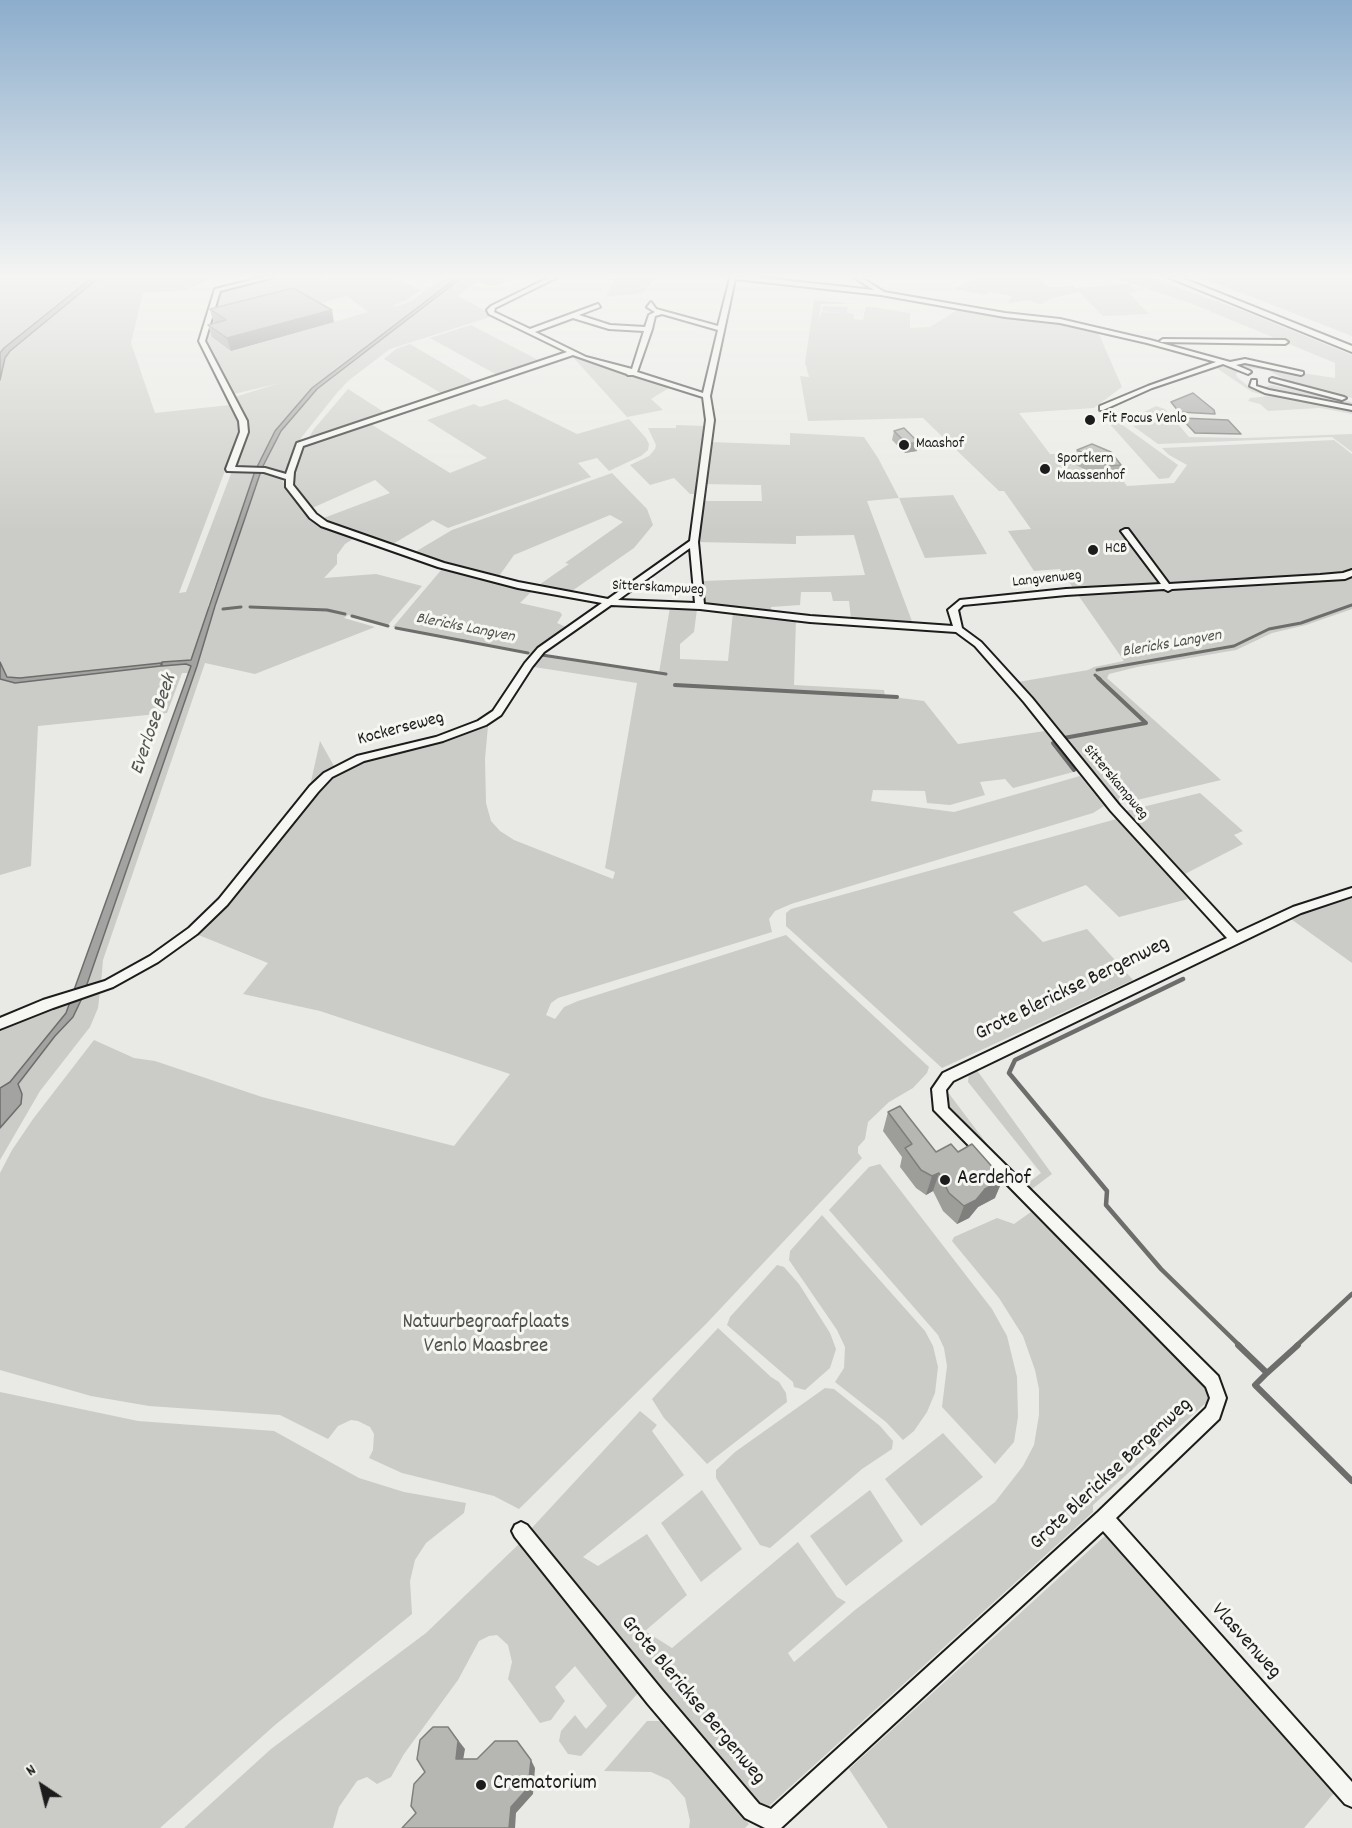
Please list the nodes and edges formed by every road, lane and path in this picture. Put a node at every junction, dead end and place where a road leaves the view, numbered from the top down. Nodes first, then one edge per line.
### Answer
1 (212, 361) edge
2 (547, 361) edge
3 (595, 361) edge
4 (638, 361) edge
5 (714, 361) edge
6 (1221, 361) edge
7 (1242, 361) edge
8 (1246, 361) edge
9 (1227, 363) junction
10 (1248, 372) junction
11 (1301, 373) dead end
12 (630, 374) junction
13 (1272, 380) junction
14 (1254, 381) junction
15 (706, 396) junction
16 (1352, 400) edge
17 (1103, 408) dead end
18 (1352, 408) edge
19 (288, 477) junction
20 (1125, 531) dead end
21 (694, 542) junction
22 (1352, 573) edge
23 (1168, 588) junction
24 (612, 602) junction
25 (700, 606) junction
26 (958, 629) junction
27 (1352, 892) edge
28 (1235, 939) junction
29 (0, 1024) edge
30 (1104, 1518) junction
31 (521, 1531) dead end
32 (1352, 1797) edge

1 - 19 street
2 - 19 street
3 - 12 street
4 - 12 street
5 - 15 street
6 - 9 street
7 - 9 street
8 - 11 street
9 - 10 street
9 - 17 street
10 - 13 street
10 - 14 street
12 - 15 street
13 - 14 street
13 - 16 street
14 - 18 street
15 - 21 street
19 - 24 street, Sitterskampweg
20 - 23 street
21 - 24 street, Kockerseweg
21 - 25 street
22 - 23 street, Langvenweg
23 - 26 street, Langvenweg
24 - 25 street, Sitterskampweg
24 - 29 street, Kockerseweg
25 - 26 street, Sitterskampweg
26 - 28 street, Sitterskampweg
27 - 28 street, Grote Blerickse Bergenweg
28 - 30 street, Grote Blerickse Bergenweg
30 - 31 street, Grote Blerickse Bergenweg
30 - 32 street, Vlasvenweg

